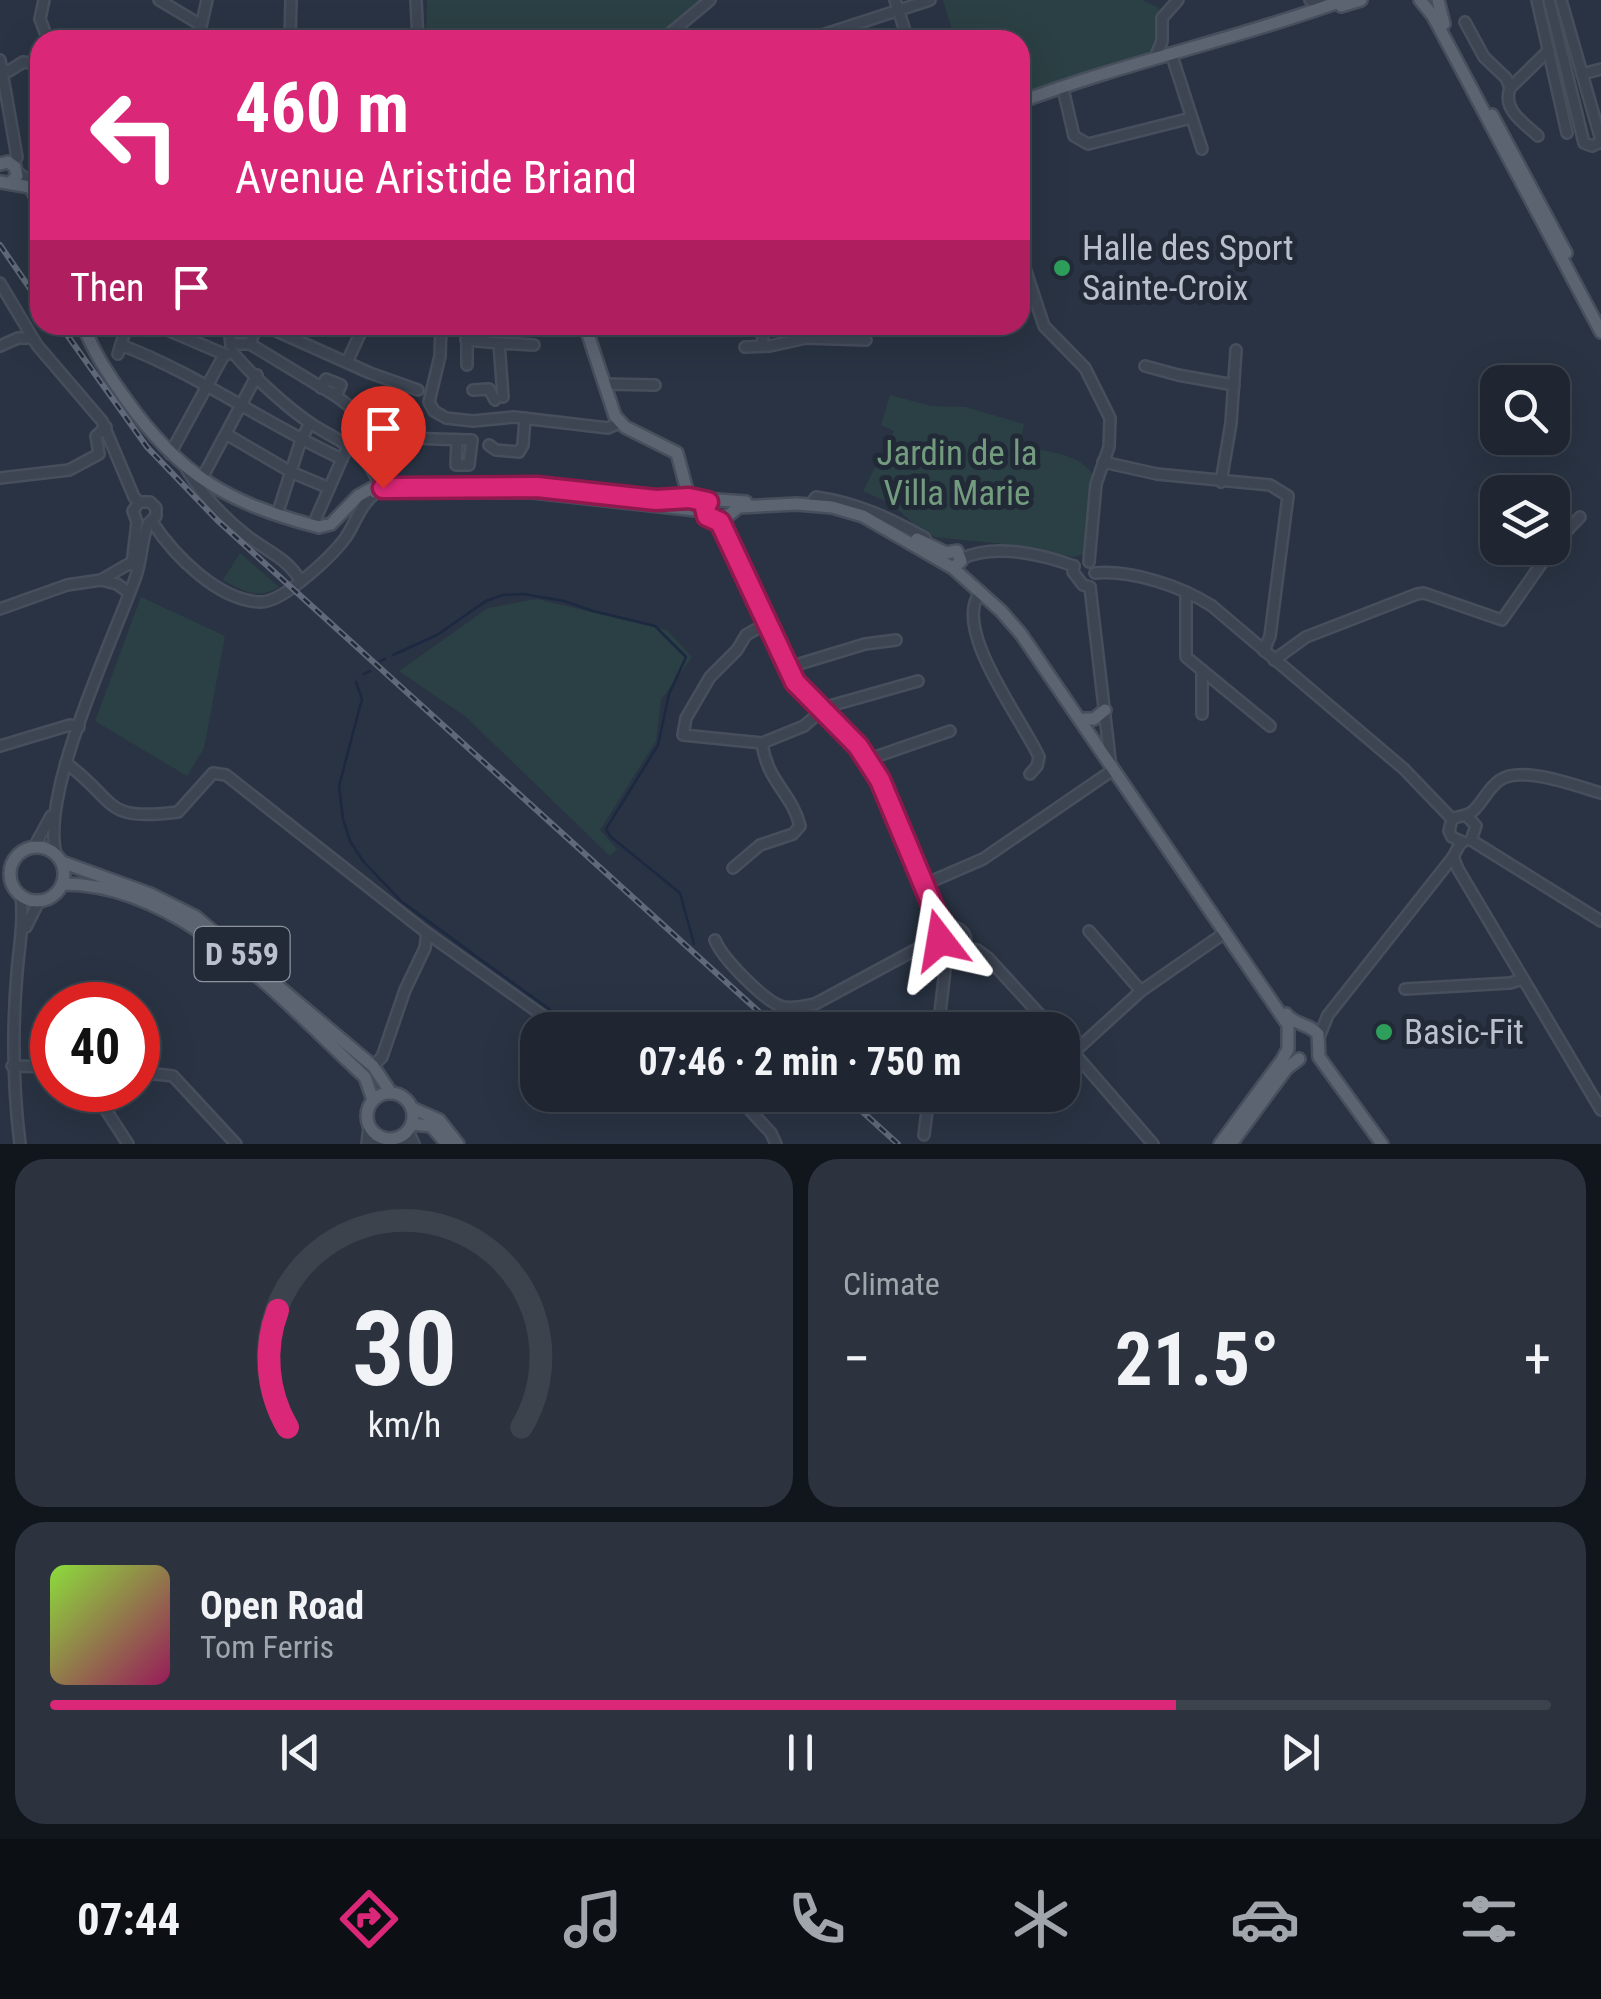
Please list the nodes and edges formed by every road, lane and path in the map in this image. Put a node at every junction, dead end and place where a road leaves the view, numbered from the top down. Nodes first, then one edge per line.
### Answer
1 (44, 0) edge
2 (159, 0) edge
3 (207, 0) edge
4 (291, 0) edge
5 (416, 0) edge
6 (710, 0) edge
7 (930, 0) edge
8 (1178, 0) edge
9 (1310, 0) edge
10 (1344, 0) edge
11 (1361, 0) edge
12 (1420, 0) edge
13 (1438, 0) edge
14 (1537, 0) edge
15 (1550, 0) edge
16 (1561, 0) edge
17 (896, 5) edge
18 (1325, 6) junction
19 (1465, 22) dead end
20 (1279, 23) junction
21 (201, 25) junction
22 (44, 30) edge
23 (200, 30) edge
24 (290, 30) edge
25 (418, 30) edge
26 (674, 30) edge
27 (832, 30) edge
28 (905, 30) edge
29 (1549, 50) junction
30 (1172, 56) junction
31 (1155, 58) junction
32 (30, 63) edge
33 (2, 65) edge
34 (1601, 69) edge
35 (1582, 74) junction
36 (1510, 88) junction
37 (1064, 93) junction
38 (1030, 101) edge
39 (1030, 102) edge
40 (1190, 118) junction
41 (1567, 133) dead end
42 (1538, 136) dead end
43 (1601, 139) edge
44 (1202, 149) dead end
45 (6, 170) edge
46 (30, 183) edge
47 (30, 187) edge
48 (0, 283) edge
49 (1030, 283) edge
50 (3, 296) edge
51 (1601, 318) edge
52 (1601, 332) edge
53 (88, 335) edge
54 (124, 335) edge
55 (184, 335) edge
56 (229, 335) edge
57 (255, 335) edge
58 (284, 335) edge
59 (359, 335) edge
60 (441, 335) edge
61 (466, 335) edge
62 (586, 335) edge
63 (587, 335) edge
64 (763, 335) edge
65 (32, 338) junction
66 (466, 340) junction
67 (866, 340) dead end
68 (499, 343) junction
69 (250, 344) junction
70 (763, 344) junction
71 (534, 345) dead end
72 (0, 346) edge
73 (745, 347) dead end
74 (1236, 350) dead end
75 (229, 351) junction
76 (335, 356) junction
77 (440, 356) junction
78 (347, 362) junction
79 (1146, 366) dead end
80 (256, 375) junction
81 (324, 383) junction
82 (604, 384) junction
83 (1234, 384) junction
84 (655, 385) dead end
85 (207, 386) junction
86 (473, 390) dead end
87 (430, 401) junction
88 (242, 404) junction
89 (355, 415) dead end
90 (525, 418) junction
91 (473, 421) junction
92 (310, 423) junction
93 (617, 424) junction
94 (106, 426) junction
95 (390, 432) dead end
96 (226, 434) junction
97 (301, 440) junction
98 (457, 440) junction
99 (472, 440) junction
100 (348, 443) junction
101 (489, 445) dead end
102 (170, 454) junction
103 (342, 460) junction
104 (1103, 462) junction
105 (187, 470) junction
106 (290, 472) junction
107 (0, 478) edge
108 (202, 478) junction
109 (1222, 482) junction
110 (329, 488) junction
111 (379, 489) junction
112 (139, 502) junction
113 (685, 502) junction
114 (706, 506) junction
115 (725, 511) junction
116 (277, 515) junction
117 (1580, 517) dead end
118 (137, 522) junction
119 (150, 523) junction
120 (313, 525) junction
121 (162, 537) junction
122 (950, 559) junction
123 (136, 561) junction
124 (1089, 562) junction
125 (1074, 566) junction
126 (1095, 573) junction
127 (102, 580) junction
128 (300, 580) junction
129 (1090, 587) junction
130 (128, 592) junction
131 (1186, 592) junction
132 (980, 593) junction
133 (0, 608) edge
134 (765, 624) junction
135 (896, 640) dead end
136 (1264, 651) junction
137 (1274, 660) junction
138 (786, 668) junction
139 (1202, 670) junction
140 (918, 681) dead end
141 (1105, 710) junction
142 (822, 712) junction
143 (1202, 714) dead end
144 (1085, 719) junction
145 (1270, 726) dead end
146 (79, 727) junction
147 (950, 731) dead end
148 (762, 743) junction
149 (0, 746) edge
150 (869, 759) junction
151 (66, 763) junction
152 (1112, 765) junction
153 (1030, 774) dead end
154 (1601, 793) edge
155 (54, 809) junction
156 (1466, 815) junction
157 (1452, 820) junction
158 (1466, 841) junction
159 (34, 847) junction
160 (1453, 857) junction
161 (59, 858) junction
162 (733, 868) dead end
163 (5, 870) edge
164 (0, 884) edge
165 (62, 884) junction
166 (924, 884) junction
167 (18, 892) junction
168 (40, 901) junction
169 (1601, 920) edge
170 (946, 929) junction
171 (1088, 931) dead end
172 (427, 932) junction
173 (23, 934) junction
174 (1223, 934) junction
175 (715, 940) dead end
176 (940, 940) junction
177 (964, 948) junction
178 (947, 952) junction
179 (1246, 956) junction
180 (1523, 978) junction
181 (1405, 990) dead end
182 (1141, 991) junction
183 (538, 1012) edge
184 (940, 1012) edge
185 (1038, 1012) edge
186 (1328, 1015) junction
187 (1299, 1029) junction
188 (1319, 1037) junction
189 (1080, 1047) edge
190 (1288, 1049) junction
191 (1308, 1057) junction
192 (1080, 1059) edge
193 (374, 1066) junction
194 (30, 1071) edge
195 (10, 1074) junction
196 (160, 1075) edge
197 (391, 1093) junction
198 (374, 1100) junction
199 (412, 1108) junction
200 (1601, 1110) edge
201 (107, 1112) edge
202 (751, 1112) edge
203 (927, 1112) edge
204 (369, 1125) junction
205 (924, 1135) dead end
206 (400, 1138) edge
207 (20, 1144) edge
208 (128, 1144) edge
209 (236, 1144) edge
210 (368, 1144) edge
211 (446, 1144) edge
212 (458, 1144) edge
213 (776, 1144) edge
214 (1153, 1144) edge
215 (1220, 1144) edge
216 (1231, 1144) edge
217 (1379, 1144) edge

1 - 22 street
2 - 21 street
3 - 21 street
4 - 24 street
5 - 25 street
6 - 26 street
7 - 17 street
8 - 31 street
9 - 18 street
10 - 18 main road
11 - 20 main road
12 - 52 main road
13 - 51 main road
14 - 29 street
15 - 43 street
16 - 35 street
17 - 27 street
17 - 28 street
18 - 20 main road
19 - 36 street
20 - 30 main road
21 - 23 street
29 - 36 street
29 - 41 street
30 - 31 main road
30 - 37 main road
30 - 40 street
31 - 38 main road
32 - 33 street
33 - 45 street
34 - 35 street
35 - 43 street
36 - 42 street
37 - 39 main road
37 - 40 street
40 - 44 street
45 - 46 street
45 - 47 main road
48 - 50 street
49 - 104 street
50 - 65 street
53 - 102 main road
54 - 85 street
55 - 75 street
56 - 75 street
57 - 69 street
58 - 76 street
59 - 78 street
60 - 77 street
61 - 66 street
62 - 93 main road
63 - 82 main road
64 - 70 street
65 - 72 street
65 - 94 street
66 - 68 street
66 - 77 street
67 - 70 street
68 - 71 street
68 - 86 street
69 - 75 street
69 - 81 street
70 - 73 street
74 - 83 street
75 - 80 street
75 - 85 street
76 - 78 street
76 - 81 street
77 - 87 street
78 - 87 street
79 - 83 street
80 - 88 street
80 - 92 street
81 - 89 street
82 - 84 street
82 - 113 main road
83 - 109 street
85 - 88 street
85 - 102 street
87 - 91 street
88 - 96 street
88 - 97 street
90 - 91 street
90 - 93 street
90 - 101 street
91 - 99 street
92 - 97 street
92 - 100 street
93 - 113 main road
94 - 107 street
94 - 112 street
95 - 98 street
96 - 106 street
96 - 108 street
97 - 103 street
97 - 106 street
98 - 99 street
98 - 99 street
100 - 103 street
100 - 111 street
102 - 105 main road
103 - 110 street
104 - 109 street
104 - 124 street
105 - 108 main road
105 - 128 street
106 - 110 street
106 - 116 street
108 - 116 main road
109 - 136 street
110 - 120 street
111 - 113 main road
111 - 120 main road
111 - 128 street
112 - 118 street
112 - 119 street
113 - 114 main road
114 - 115 main road
114 - 115 main road
115 - 122 main road
115 - 122 main road
115 - 134 street
116 - 120 main road
117 - 137 street
118 - 119 street
118 - 123 street
119 - 121 street
119 - 123 street
121 - 123 street
121 - 128 street
122 - 125 street
122 - 132 main road
122 - 144 main road
123 - 127 street
123 - 130 street
124 - 125 street
124 - 126 street
125 - 129 street
126 - 129 street
126 - 131 street
127 - 130 street
127 - 133 street
129 - 141 street
130 - 146 street
131 - 136 street
131 - 139 street
132 - 152 main road
132 - 153 street
134 - 138 street
134 - 148 street
135 - 138 street
136 - 137 street
137 - 157 street
138 - 142 street
139 - 143 street
139 - 145 street
140 - 142 street
141 - 144 main road
141 - 152 street
142 - 148 street
142 - 150 street
144 - 152 main road
146 - 149 street
146 - 151 street
147 - 150 street
148 - 162 street
150 - 166 street
151 - 155 street
151 - 172 street
152 - 166 street
152 - 174 main road
152 - 179 main road
154 - 156 street
155 - 159 street
155 - 161 street
156 - 157 street
156 - 158 street
157 - 158 street
158 - 160 street
158 - 169 street
159 - 161 main road
159 - 163 main road
160 - 180 street
160 - 186 street
161 - 165 main road
161 - 193 main road, D 559
163 - 167 main road
164 - 167 main road
165 - 168 main road
165 - 198 main road, D 559
166 - 170 street
167 - 168 main road
167 - 173 street
168 - 173 street
170 - 176 street
170 - 177 street
171 - 182 street
172 - 183 street
172 - 193 street
173 - 195 street
174 - 179 street
174 - 182 street
174 - 187 main road
175 - 176 street
176 - 178 street
177 - 178 street
177 - 185 street
178 - 184 street
179 - 187 main road
180 - 181 street
180 - 200 street
182 - 189 street
186 - 187 street
186 - 188 street
187 - 188 main road
187 - 190 main road
188 - 191 main road
190 - 191 main road
190 - 215 main road
191 - 216 main road
191 - 217 main road
192 - 214 street
193 - 197 main road, D 559
194 - 195 street
195 - 207 street
196 - 209 street
197 - 198 main road
197 - 199 main road
198 - 204 main road
199 - 206 main road
199 - 212 main road
201 - 208 street
202 - 213 street
203 - 205 street
204 - 206 main road
204 - 210 street
206 - 211 main road

